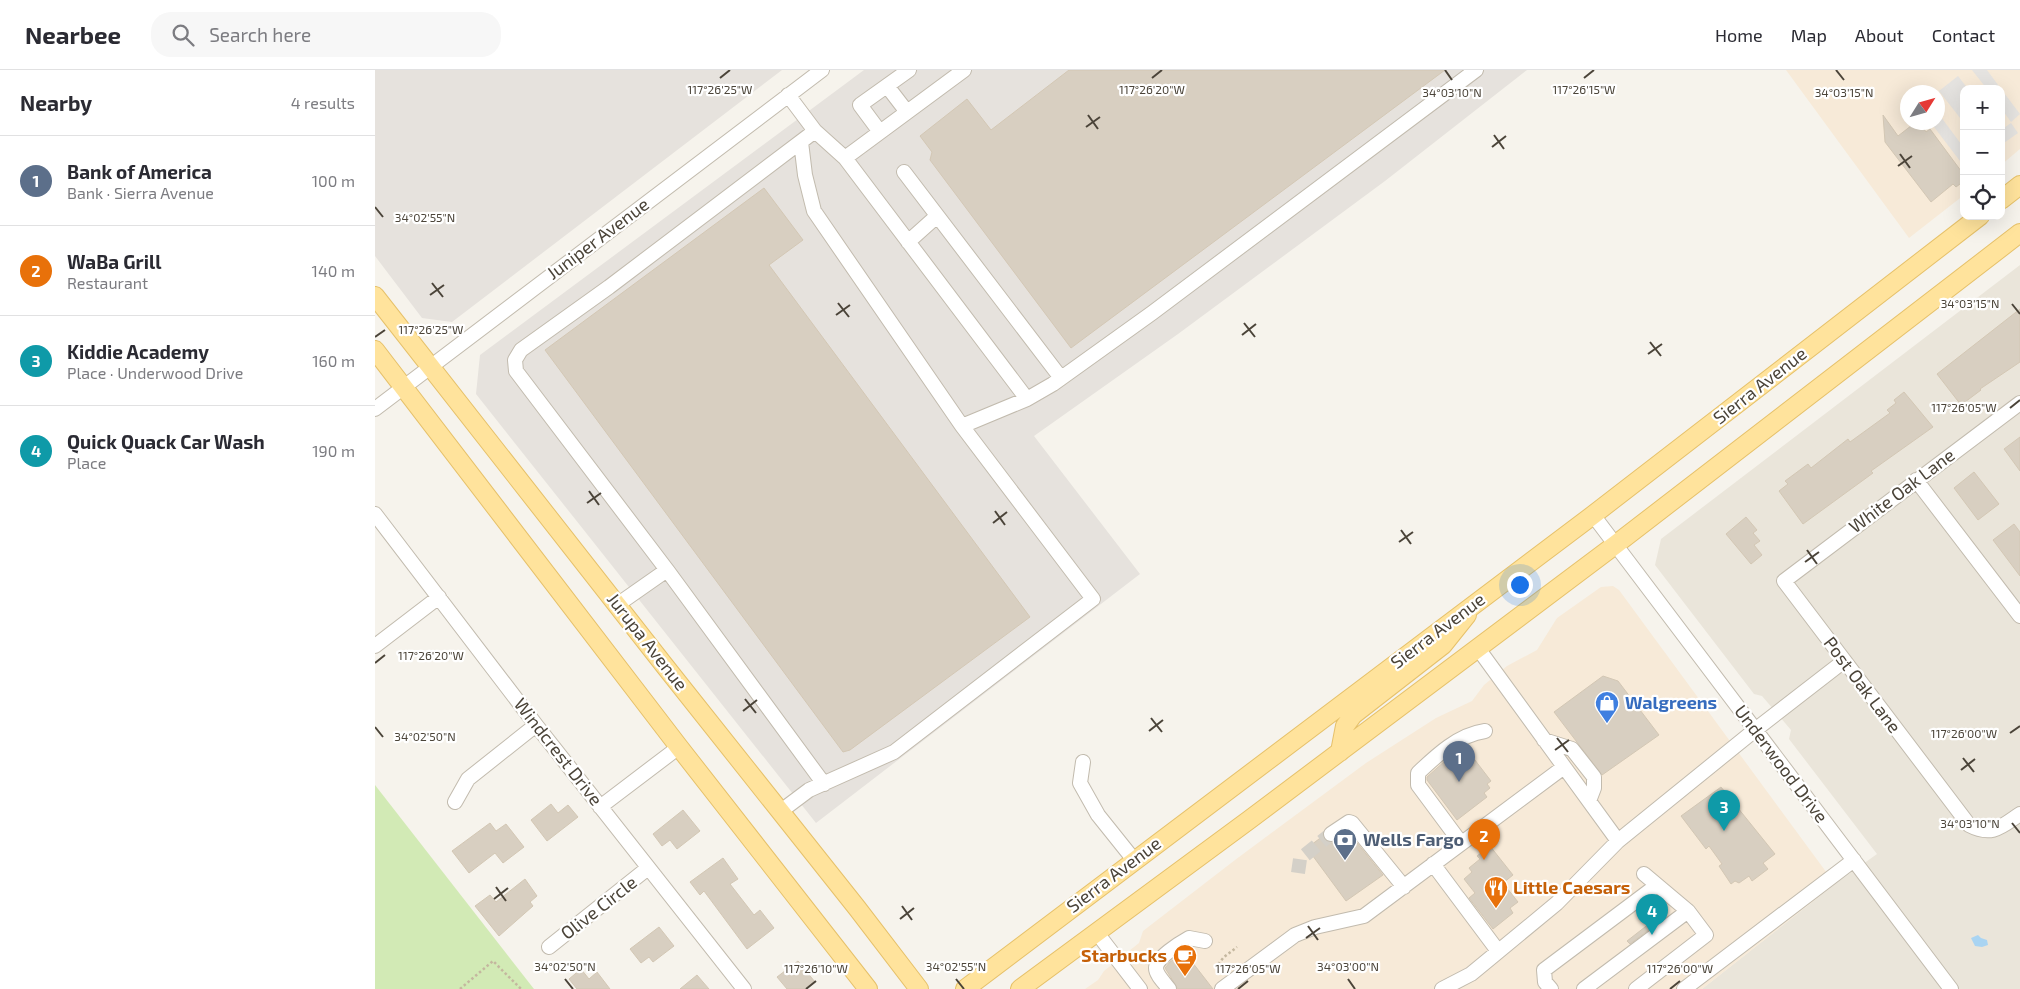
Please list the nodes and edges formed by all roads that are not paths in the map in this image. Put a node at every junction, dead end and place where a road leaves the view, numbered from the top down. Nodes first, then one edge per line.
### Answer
1 (822, 70) edge
2 (909, 70) edge
3 (964, 70) edge
4 (1476, 70) edge
5 (887, 86) junction
6 (788, 96) junction
7 (907, 112) junction
8 (815, 131) junction
9 (880, 132) junction
10 (801, 142) junction
11 (845, 158) junction
12 (904, 172) dead end
13 (2020, 185) edge
14 (2005, 197) edge
15 (937, 216) junction
16 (1975, 220) edge
17 (2020, 234) edge
18 (908, 242) junction
19 (375, 296) edge
20 (375, 350) edge
21 (430, 366) junction
22 (1061, 378) junction
23 (403, 386) junction
24 (1027, 399) junction
25 (2020, 403) edge
26 (375, 409) edge
27 (962, 426) junction
28 (1917, 480) junction
29 (375, 514) edge
30 (1593, 515) junction
31 (1615, 545) junction
32 (667, 570) junction
33 (1783, 581) joint
34 (439, 597) junction
35 (1478, 600) junction
36 (617, 605) junction
37 (2020, 615) edge
38 (375, 646) edge
39 (1477, 647) junction
40 (1844, 661) junction
41 (536, 725) junction
42 (1755, 730) junction
43 (1485, 731) dead end
44 (1545, 740) junction
45 (679, 747) junction
46 (1340, 752) junction
47 (1083, 762) dead end
48 (1564, 767) junction
49 (824, 784) junction
50 (1589, 801) junction
51 (455, 802) dead end
52 (601, 807) junction
53 (781, 811) junction
54 (2020, 814) edge
55 (1331, 834) tunnel mouth
56 (1618, 841) junction
57 (1461, 843) junction
58 (1134, 860) junction
59 (1854, 860) junction
60 (1433, 864) junction
61 (648, 868) junction
62 (1644, 874) dead end
63 (1656, 886) junction
64 (1404, 887) junction
65 (1688, 911) junction
66 (1097, 933) junction
67 (1205, 941) dead end
68 (549, 947) dead end
69 (1498, 951) junction
70 (744, 989) edge
71 (868, 989) edge
72 (919, 989) edge
73 (965, 989) edge
74 (1020, 989) edge
75 (1140, 989) edge
76 (1169, 989) edge
77 (1223, 989) edge
78 (1442, 989) edge
79 (1551, 989) edge
80 (1584, 989) edge
81 (1636, 989) edge
82 (1684, 989) edge
83 (1951, 989) edge

1 - 6 street, Juniper Avenue
2 - 5 street
3 - 7 street
4 - 22 street
5 - 7 street
5 - 9 street
6 - 8 street
6 - 21 street, Juniper Avenue
7 - 9 street
8 - 10 street
8 - 11 street
9 - 11 street
10 - 27 street
10 - 32 street
11 - 18 street
12 - 15 street
13 - 14 main road
15 - 18 street
15 - 22 street
16 - 30 main road, Sierra Avenue
17 - 31 main road, Sierra Avenue
18 - 24 street
19 - 21 main road, Jurupa Avenue
20 - 23 main road
21 - 23 street, Juniper Avenue
21 - 36 main road, Jurupa Avenue
22 - 24 street
23 - 26 street, Juniper Avenue
23 - 45 main road
24 - 27 street
25 - 28 street, White Oak Lane
27 - 49 street
28 - 33 street, White Oak Lane
28 - 37 street
29 - 34 street, Windcrest Drive
30 - 31 street, Underwood Drive
30 - 35 main road, Sierra Avenue
31 - 39 main road, Sierra Avenue
31 - 42 street, Underwood Drive
32 - 36 street
32 - 49 street
33 - 40 street, Post Oak Lane
34 - 38 street
34 - 41 street, Windcrest Drive
35 - 46 main road
35 - 58 main road, Sierra Avenue
36 - 53 main road, Jurupa Avenue
39 - 44 street
39 - 46 main road, Sierra Avenue
40 - 42 street
40 - 54 street, Post Oak Lane
41 - 51 street
41 - 52 street, Windcrest Drive
42 - 56 street
42 - 59 street, Underwood Drive
43 - 57 street
44 - 48 street
44 - 50 street
45 - 52 street
45 - 71 main road
46 - 66 main road, Sierra Avenue
47 - 58 street
48 - 50 street
48 - 57 street
49 - 53 street
50 - 56 street
52 - 61 street, Windcrest Drive
53 - 72 main road, Jurupa Avenue
55 - 64 street
56 - 69 street
57 - 60 street
58 - 73 main road, Sierra Avenue
59 - 82 street
59 - 83 street, Underwood Drive
60 - 64 street
60 - 69 street
61 - 68 street, Olive Circle
61 - 70 street, Windcrest Drive
62 - 63 street
63 - 65 street
63 - 79 street
64 - 77 street
65 - 80 street
65 - 81 street
66 - 74 main road, Sierra Avenue
66 - 75 street
67 - 76 street
69 - 78 street

